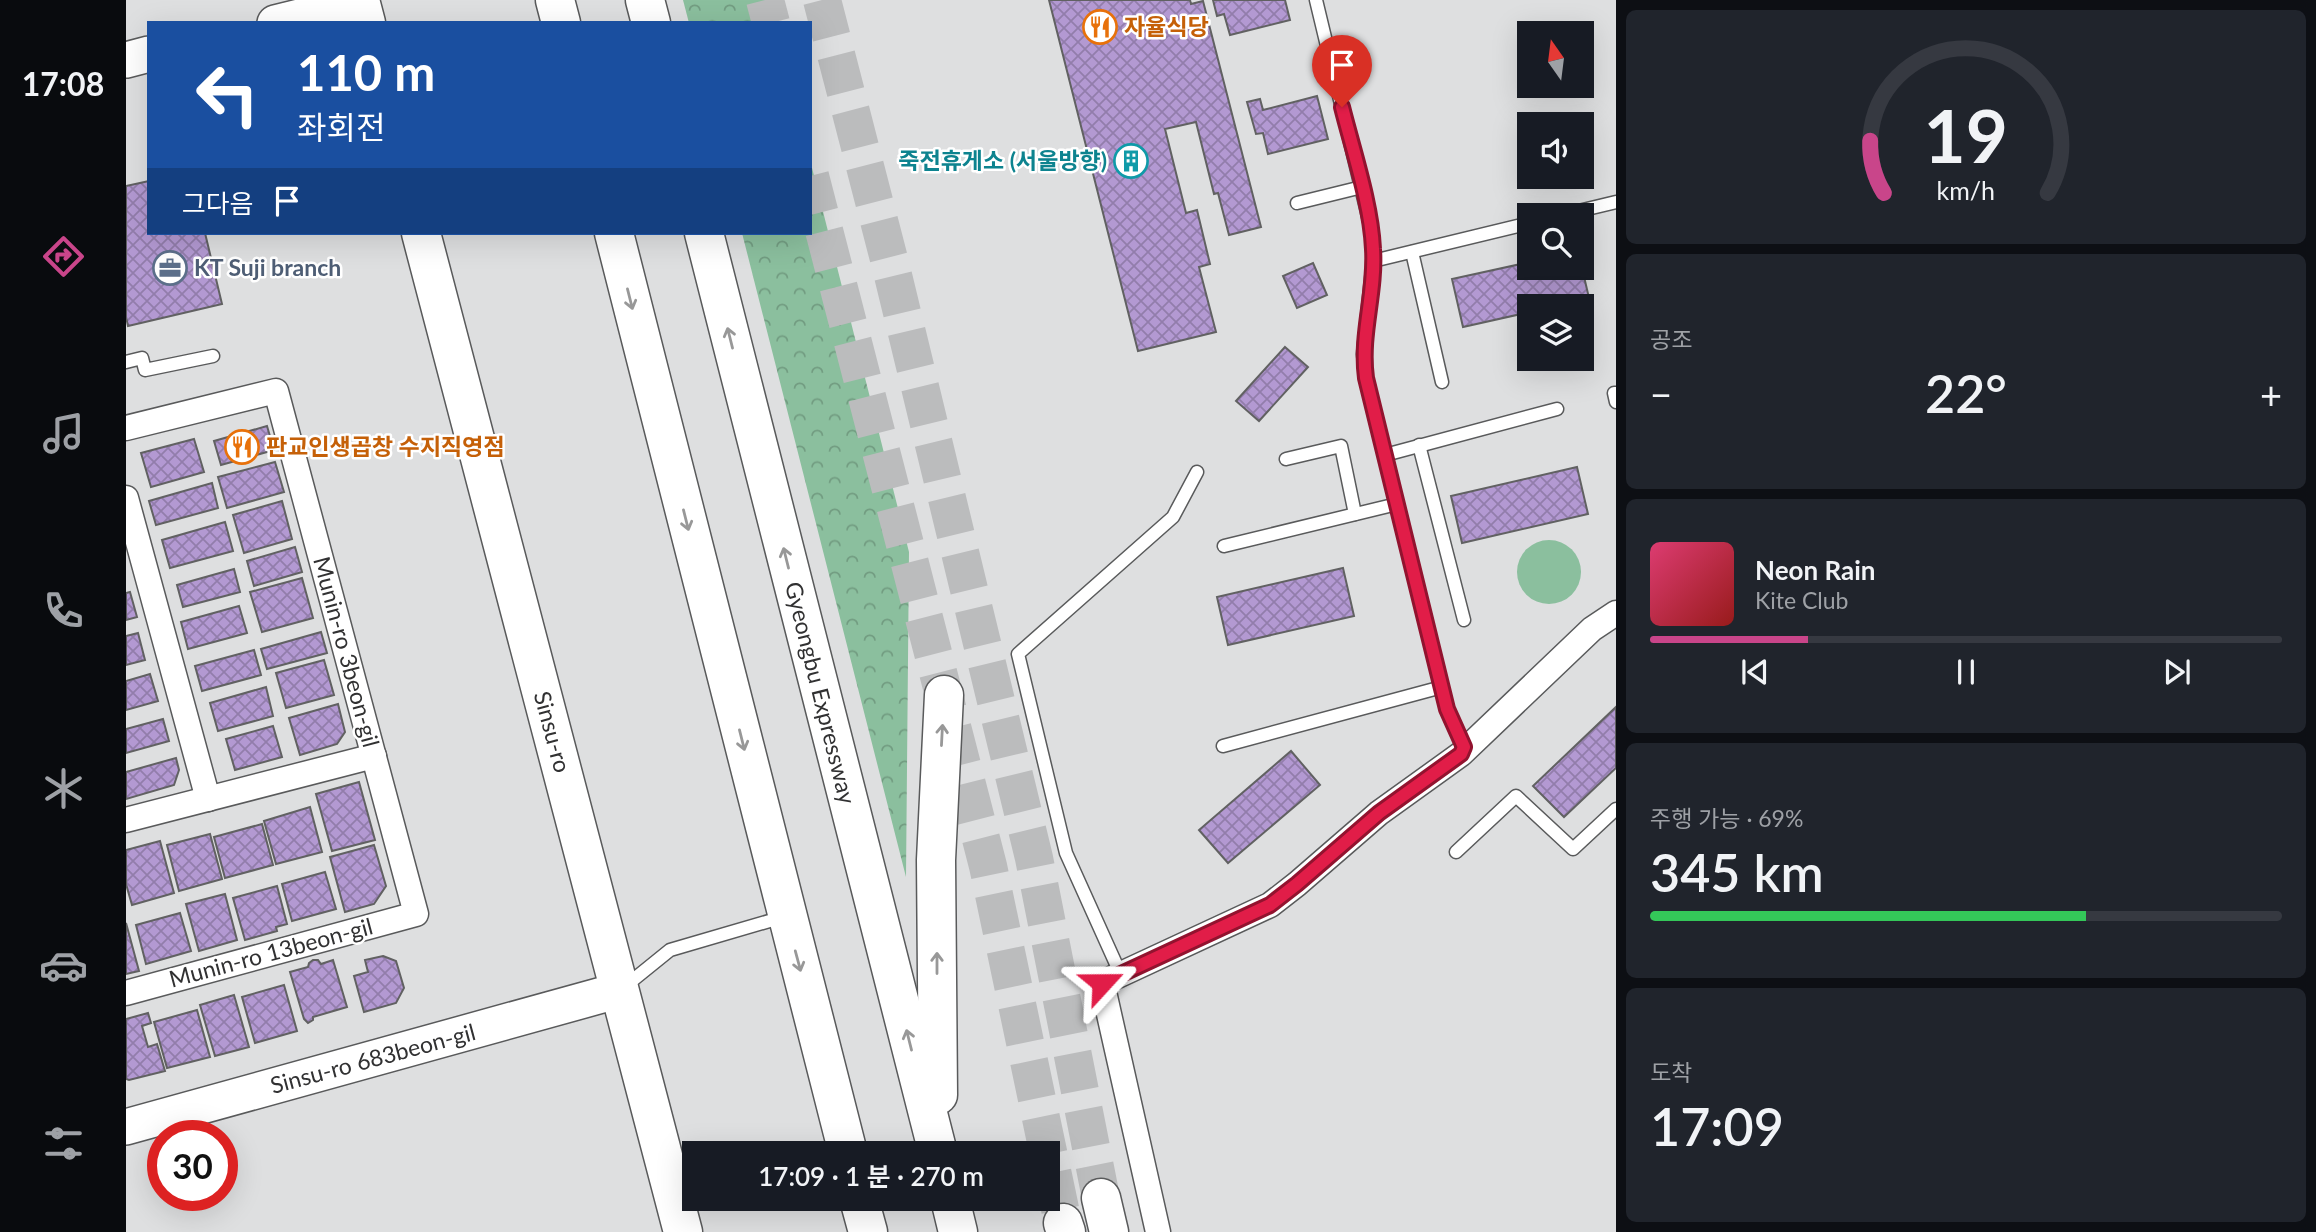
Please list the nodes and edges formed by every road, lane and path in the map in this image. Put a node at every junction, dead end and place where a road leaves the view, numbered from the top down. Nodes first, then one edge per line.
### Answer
1 (555, 0) edge
2 (645, 0) edge
3 (1316, 0) edge
4 (362, 8) edge
5 (287, 21) edge
6 (560, 21) edge
7 (650, 21) edge
8 (147, 55) edge
9 (126, 60) edge
10 (1362, 187) junction
11 (1616, 202) edge
12 (1297, 203) dead end
13 (1594, 207) edge
14 (1517, 226) edge
15 (422, 235) edge
16 (615, 235) edge
17 (705, 235) edge
18 (1412, 252) junction
19 (1373, 261) junction
20 (213, 356) dead end
21 (126, 362) edge
22 (1442, 382) dead end
23 (1616, 393) edge
24 (1616, 402) edge
25 (1557, 409) dead end
26 (126, 428) edge
27 (1419, 445) junction
28 (1385, 455) junction
29 (1286, 459) dead end
30 (1197, 472) dead end
31 (126, 498) edge
32 (1397, 503) junction
33 (1354, 514) junction
34 (1224, 546) dead end
35 (1616, 613) edge
36 (1464, 620) dead end
37 (1442, 687) junction
38 (944, 695) dead end
39 (1223, 746) dead end
40 (1461, 754) junction
41 (374, 756) junction
42 (208, 799) junction
43 (1616, 809) edge
44 (126, 820) edge
45 (1455, 852) dead end
46 (415, 914) joint
47 (786, 916) junction
48 (1111, 979) junction
49 (620, 990) junction
50 (126, 993) edge
51 (126, 1127) edge
52 (845, 1141) edge
53 (935, 1141) edge
54 (938, 1141) edge
55 (862, 1211) edge
56 (953, 1211) edge
57 (684, 1232) edge
58 (868, 1232) edge
59 (958, 1232) edge
60 (1158, 1232) edge

1 - 6 main road
2 - 7 main road
3 - 10 lane
4 - 5 street
8 - 9 street
10 - 12 lane
10 - 19 lane
11 - 13 lane
14 - 18 lane
15 - 49 main road, Sinsu-ro
16 -> 47 main road
53 -> 17 main road, Gyeongbu Expressway
18 - 19 lane
18 - 22 lane
19 - 28 lane
20 - 21 lane
23 - 24 lane
25 - 27 lane
26 - 41 street, Munin-ro 3beon-gil
27 - 28 lane
27 - 36 lane
28 - 32 lane
29 - 33 lane
30 - 48 lane
31 - 42 street
32 - 33 lane
32 - 37 lane
33 - 34 lane
35 - 40 street
37 - 39 lane
37 - 40 lane
54 -> 38 main road
40 - 48 street
41 - 42 street
41 - 46 street, Munin-ro 3beon-gil
42 - 44 street
43 - 45 lane
46 - 50 street, Munin-ro 13beon-gil
47 - 49 lane
47 -> 52 main road
48 - 60 street
49 - 51 street, Sinsu-ro 683beon-gil
49 - 57 main road, Sinsu-ro
55 - 58 main road
56 - 59 main road

